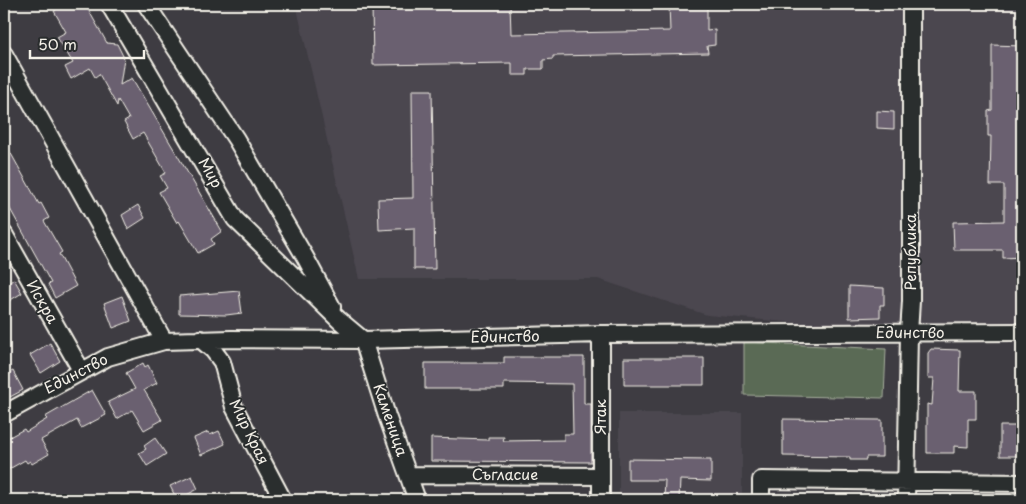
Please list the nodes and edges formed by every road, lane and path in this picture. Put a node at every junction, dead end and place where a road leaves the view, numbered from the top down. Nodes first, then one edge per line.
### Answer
1 (109, 4) edge
2 (146, 4) edge
3 (911, 4) edge
4 (4, 54) edge
5 (4, 234) edge
6 (339, 320) junction
7 (1022, 332) edge
8 (909, 333) junction
9 (601, 334) junction
10 (231, 338) junction
11 (200, 340) junction
12 (363, 340) junction
13 (164, 341) junction
14 (222, 362) junction
15 (81, 370) junction
16 (4, 414) edge
17 (408, 475) junction
18 (602, 476) junction
19 (906, 482) junction
20 (1022, 483) edge
21 (283, 500) edge
22 (417, 500) edge
23 (601, 500) edge
24 (760, 500) edge
25 (906, 500) edge

1 - 6 street, Мир
2 - 6 street, Мир
3 - 8 street, Република
4 - 13 street
5 - 15 street, Искра
6 - 12 street, Мир
7 - 8 street, Единство
8 - 9 street, Единство
8 - 19 street, Република
9 - 12 street, Единство
9 - 18 street, Ятак
10 - 11 street, Единство
10 - 12 street, Единство
10 - 14 street
11 - 13 street, Единство
11 - 14 street, Мир Края
12 - 17 street, Каменица
13 - 15 street, Единство
14 - 21 street, Мир Края
15 - 16 street, Единство
17 - 18 street, Съгласие
17 - 22 street, Каменица
18 - 23 street, Ятак
19 - 20 street
19 - 24 street
19 - 25 street, Република

